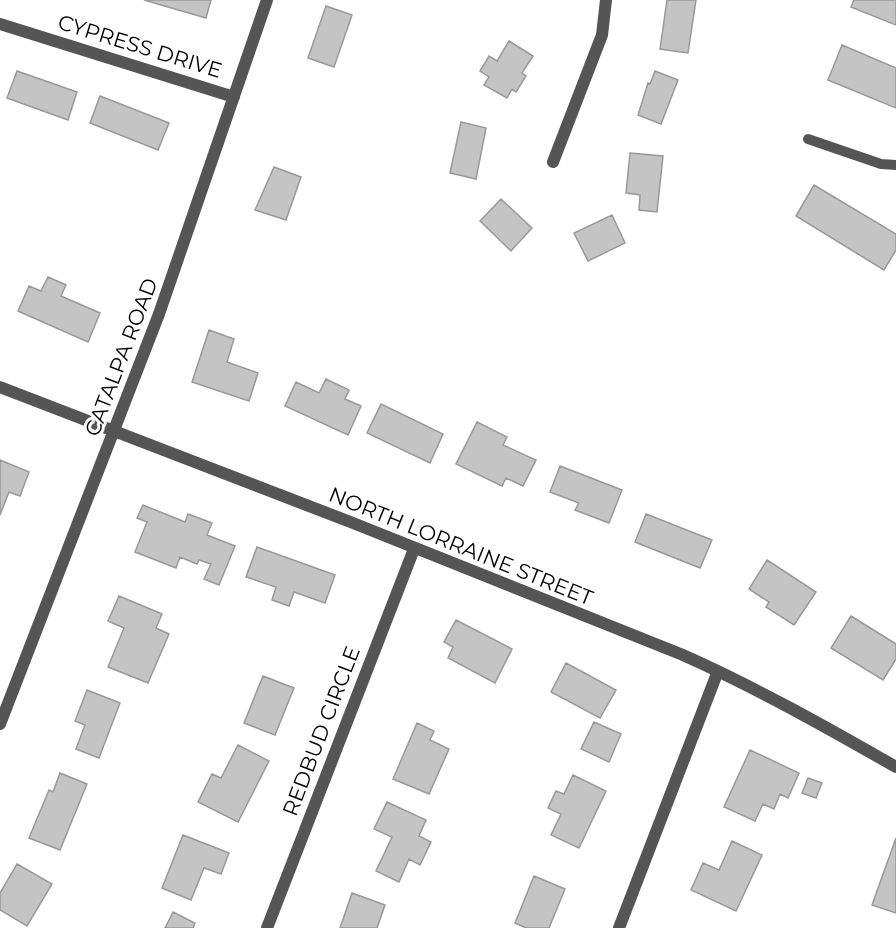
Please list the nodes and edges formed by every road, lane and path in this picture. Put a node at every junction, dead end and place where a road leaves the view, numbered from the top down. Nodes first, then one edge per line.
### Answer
1 (267, 0) edge
2 (606, 0) edge
3 (0, 24) edge
4 (234, 97) junction
5 (808, 139) dead end
6 (553, 162) dead end
7 (896, 165) edge
8 (0, 387) edge
9 (114, 430) junction
10 (414, 549) junction
11 (718, 671) junction
12 (0, 724) edge
13 (896, 767) edge
14 (267, 928) edge
15 (619, 928) edge

1 - 4 street, CATALPA ROAD
2 - 6 street
3 - 4 street, CYPRESS DRIVE
4 - 9 street, CATALPA ROAD
5 - 7 lane
8 - 9 street, NORTH LORRAINE STREET
9 - 10 street, NORTH LORRAINE STREET
9 - 12 street, CATALPA ROAD
10 - 11 street, NORTH LORRAINE STREET
10 - 14 street, REDBUD CIRCLE
11 - 13 street, NORTH LORRAINE STREET
11 - 15 street

